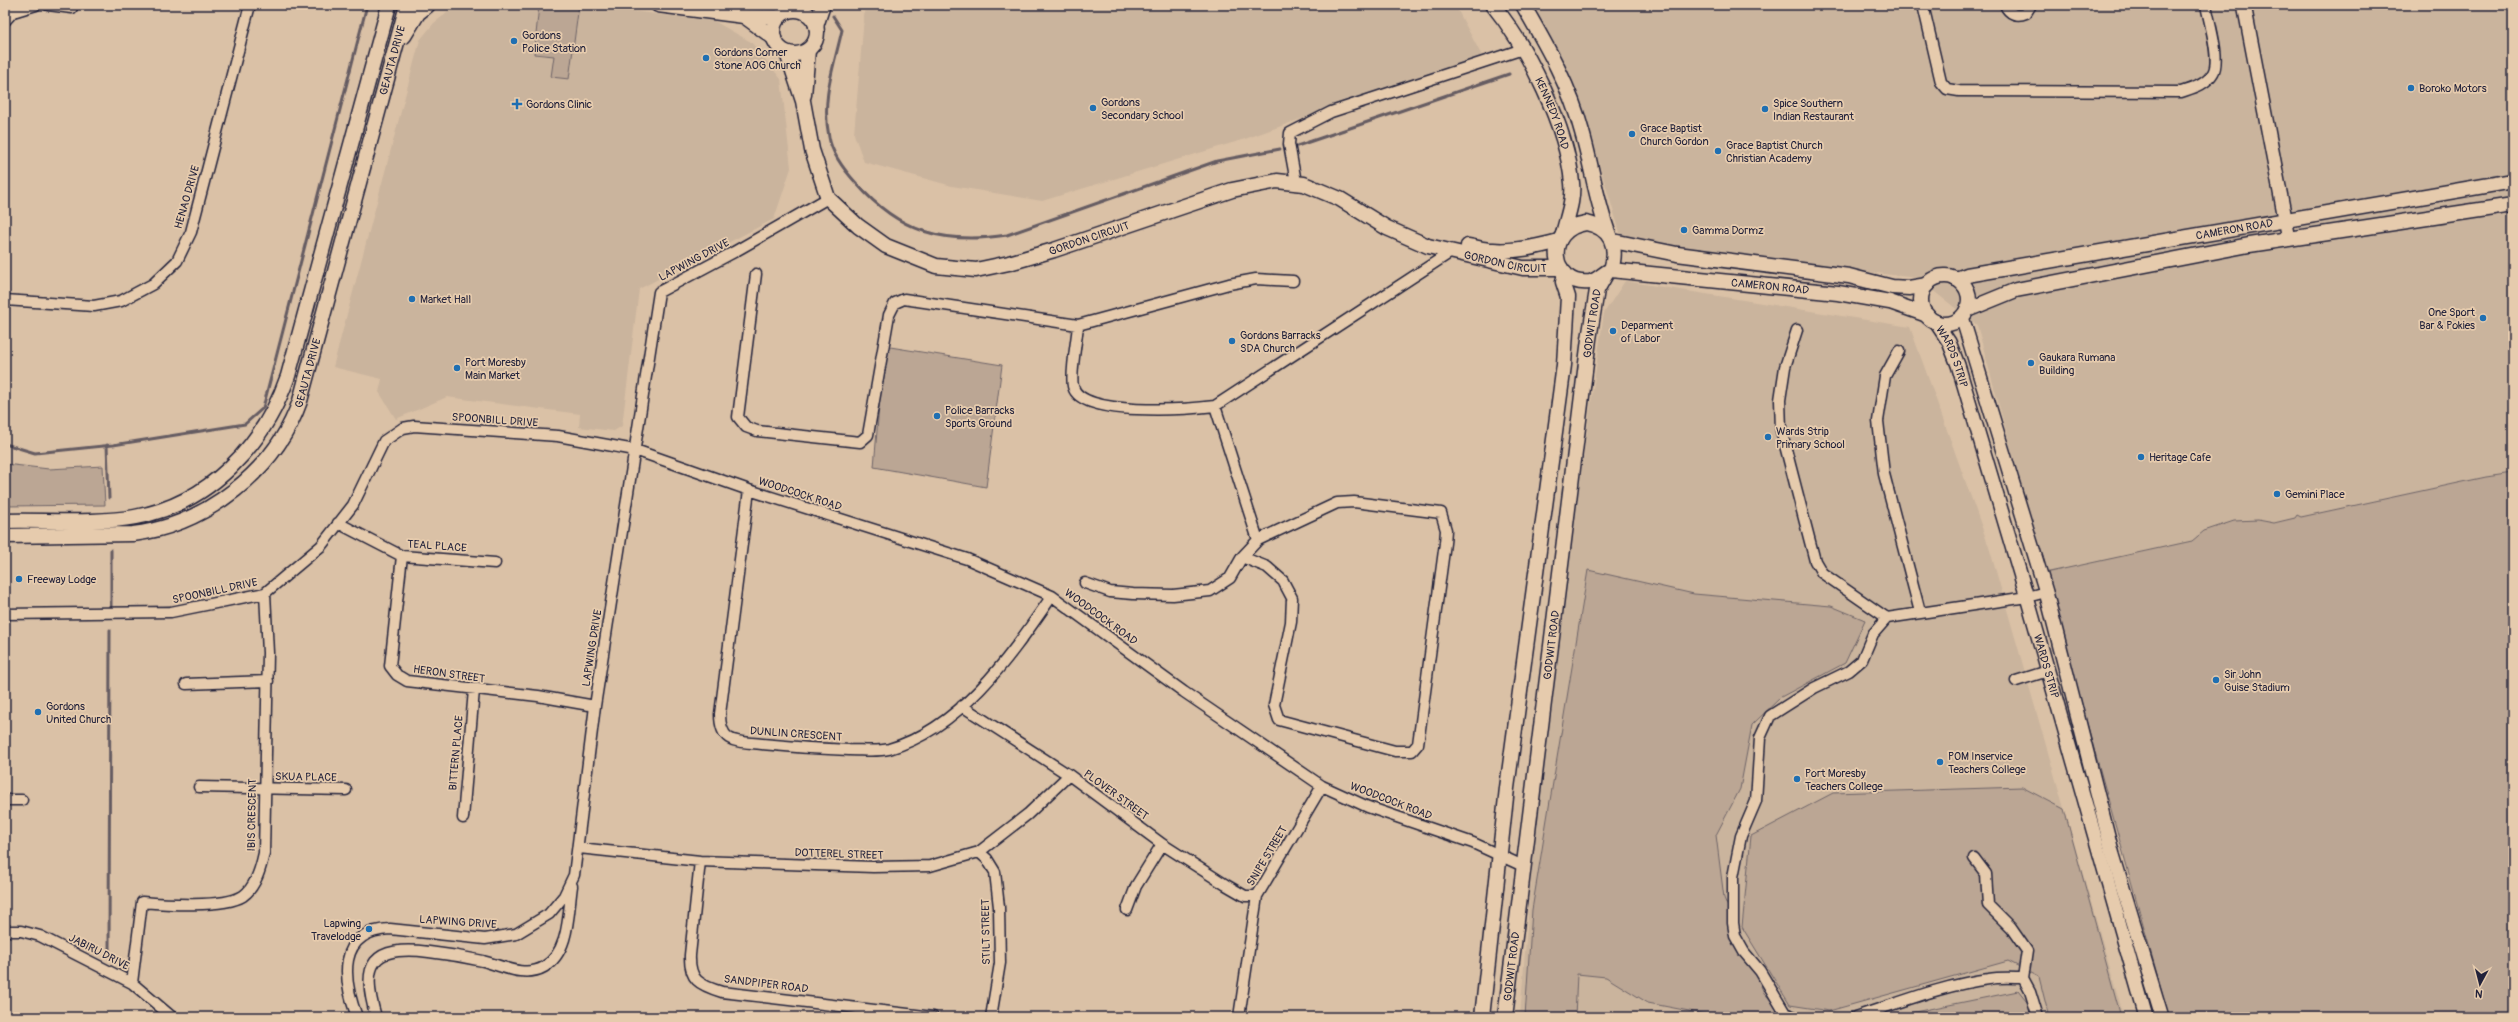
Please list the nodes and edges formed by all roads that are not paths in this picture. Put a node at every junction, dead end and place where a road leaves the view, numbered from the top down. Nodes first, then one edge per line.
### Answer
1 (36, 5) edge
2 (48, 5) edge
3 (250, 5) edge
4 (389, 5) edge
5 (407, 5) edge
6 (428, 5) edge
7 (658, 5) edge
8 (823, 5) edge
9 (1493, 5) edge
10 (1523, 5) edge
11 (1923, 5) edge
12 (2005, 5) edge
13 (2031, 5) edge
14 (2206, 5) edge
15 (2244, 5) edge
16 (72, 8) dead end
17 (797, 8) edge
18 (744, 16) junction
19 (779, 16) junction
20 (5, 20) edge
21 (816, 26) junction
22 (774, 38) junction
23 (396, 49) junction
24 (1523, 49) junction
25 (808, 50) junction
26 (787, 53) junction
27 (803, 101) junction
28 (2513, 181) edge
29 (1296, 182) junction
30 (828, 198) junction
31 (2513, 205) edge
32 (2284, 219) junction
33 (1561, 237) junction
34 (1611, 238) junction
35 (2289, 239) junction
36 (1451, 252) junction
37 (1563, 271) junction
38 (1608, 272) junction
39 (756, 274) dead end
40 (1956, 279) junction
41 (1293, 281) dead end
42 (1927, 285) junction
43 (5, 300) edge
44 (1964, 313) junction
45 (1931, 318) junction
46 (1078, 325) junction
47 (1797, 330) dead end
48 (1899, 351) dead end
49 (1215, 406) junction
50 (635, 450) junction
51 (748, 490) junction
52 (5, 521) edge
53 (338, 523) junction
54 (5, 536) edge
55 (1258, 540) junction
56 (402, 556) junction
57 (1242, 557) junction
58 (495, 563) dead end
59 (1085, 583) dead end
60 (2046, 592) junction
61 (265, 593) junction
62 (1052, 596) junction
63 (2028, 597) junction
64 (1920, 612) junction
65 (5, 614) edge
66 (1887, 618) junction
67 (2048, 671) junction
68 (268, 681) junction
69 (2016, 681) dead end
70 (186, 684) dead end
71 (474, 690) junction
72 (595, 706) junction
73 (962, 706) junction
74 (1069, 775) junction
75 (1322, 786) junction
76 (199, 787) dead end
77 (265, 788) junction
78 (346, 790) dead end
79 (5, 800) edge
80 (22, 800) dead end
81 (463, 818) dead end
82 (1162, 844) junction
83 (579, 848) junction
84 (979, 852) junction
85 (1501, 855) junction
86 (1974, 858) dead end
87 (700, 861) junction
88 (1523, 866) junction
89 (574, 875) junction
90 (1257, 896) junction
91 (1127, 910) dead end
92 (5, 931) edge
93 (2023, 978) junction
94 (132, 983) junction
95 (172, 1017) edge
96 (356, 1017) edge
97 (376, 1017) edge
98 (933, 1017) edge
99 (991, 1017) edge
100 (1239, 1017) edge
101 (1482, 1017) edge
102 (1505, 1017) edge
103 (1795, 1017) edge
104 (1855, 1017) edge
105 (2038, 1017) edge
106 (2146, 1017) edge
107 (2162, 1017) edge

1 - 20 street
2 - 16 street
3 - 43 street, HENAO DRIVE
4 - 52 main road, GEAUTA DRIVE
5 - 23 main road, GEAUTA DRIVE
6 - 23 main road
7 - 18 main road
8 - 21 main road
9 - 24 main road, KENNEDY ROAD
10 - 34 main road, KENNEDY ROAD
11 - 14 street
12 - 13 street
15 - 32 street
17 - 19 main road
17 - 21 main road
18 - 19 main road
18 - 22 main road
19 - 22 main road
21 - 25 main road
22 - 26 main road
23 - 54 main road, GEAUTA DRIVE
24 - 29 street
24 - 33 main road, KENNEDY ROAD
25 - 26 main road
25 - 27 main road, GORDON CIRCUIT
26 - 27 main road, GORDON CIRCUIT
27 - 30 main road, GORDON CIRCUIT
28 - 32 main road, CAMERON ROAD
29 - 30 main road, GORDON CIRCUIT
29 - 36 main road, GORDON CIRCUIT
30 - 50 street, LAPWING DRIVE
31 - 35 main road, CAMERON ROAD
32 - 35 street
32 - 40 main road, CAMERON ROAD
33 - 34 main road
33 - 36 main road, GORDON CIRCUIT
33 - 37 main road
34 - 38 main road
34 - 42 main road, CAMERON ROAD
35 - 44 main road, CAMERON ROAD
36 - 37 main road, GORDON CIRCUIT
36 - 49 street
37 - 38 main road
37 - 85 main road, GODWIT ROAD
38 - 45 main road, CAMERON ROAD
38 - 88 main road, GODWIT ROAD
39 - 46 street
40 - 42 main road
40 - 44 main road
41 - 46 street
42 - 45 main road
44 - 45 main road
44 - 60 street, WARDS STRIP
45 - 63 street, WARDS STRIP
46 - 49 street
47 - 66 street
48 - 64 street
49 - 55 street
50 - 51 street, WOODCOCK ROAD
50 - 53 street, SPOONBILL DRIVE
50 - 72 street, LAPWING DRIVE
51 - 62 street, WOODCOCK ROAD
51 - 73 street, DUNLIN CRESCENT
53 - 56 street, TEAL PLACE
53 - 61 street, SPOONBILL DRIVE
55 - 57 street
55 - 57 street
56 - 58 street, TEAL PLACE
56 - 71 street, HERON STREET
57 - 59 street
60 - 63 street
60 - 107 street, WARDS STRIP
61 - 65 street, SPOONBILL DRIVE
61 - 68 street, IBIS CRESCENT
62 - 73 street, DUNLIN CRESCENT
62 - 75 street, WOODCOCK ROAD
63 - 64 street
63 - 67 street, WARDS STRIP
64 - 66 street
66 - 103 street
67 - 69 street
67 - 106 street, WARDS STRIP
68 - 70 street
68 - 77 street, IBIS CRESCENT
71 - 72 street, HERON STREET
71 - 81 street, BITTERN PLACE
72 - 83 street, LAPWING DRIVE
73 - 74 street, PLOVER STREET
74 - 82 street, PLOVER STREET
74 - 84 street, DOTTEREL STREET
75 - 85 street, WOODCOCK ROAD
75 - 90 street, SNIPE STREET
76 - 77 street, SKUA PLACE
77 - 78 street, SKUA PLACE
77 - 94 street, IBIS CRESCENT
79 - 80 street
82 - 90 street, PLOVER STREET
82 - 91 street
83 - 87 street, DOTTEREL STREET
83 - 89 street, LAPWING DRIVE
84 - 87 street, DOTTEREL STREET
84 - 99 street, STILT STREET
85 - 88 street, WOODCOCK ROAD
85 - 101 main road, GODWIT ROAD
86 - 93 street
87 - 98 street, SANDPIPER ROAD
88 - 102 main road, GODWIT ROAD
89 - 96 street, LAPWING DRIVE
89 - 97 street
90 - 100 street, SNIPE STREET
92 - 94 street, JABIRU DRIVE
93 - 104 street
93 - 105 street
94 - 95 street, JABIRU DRIVE

